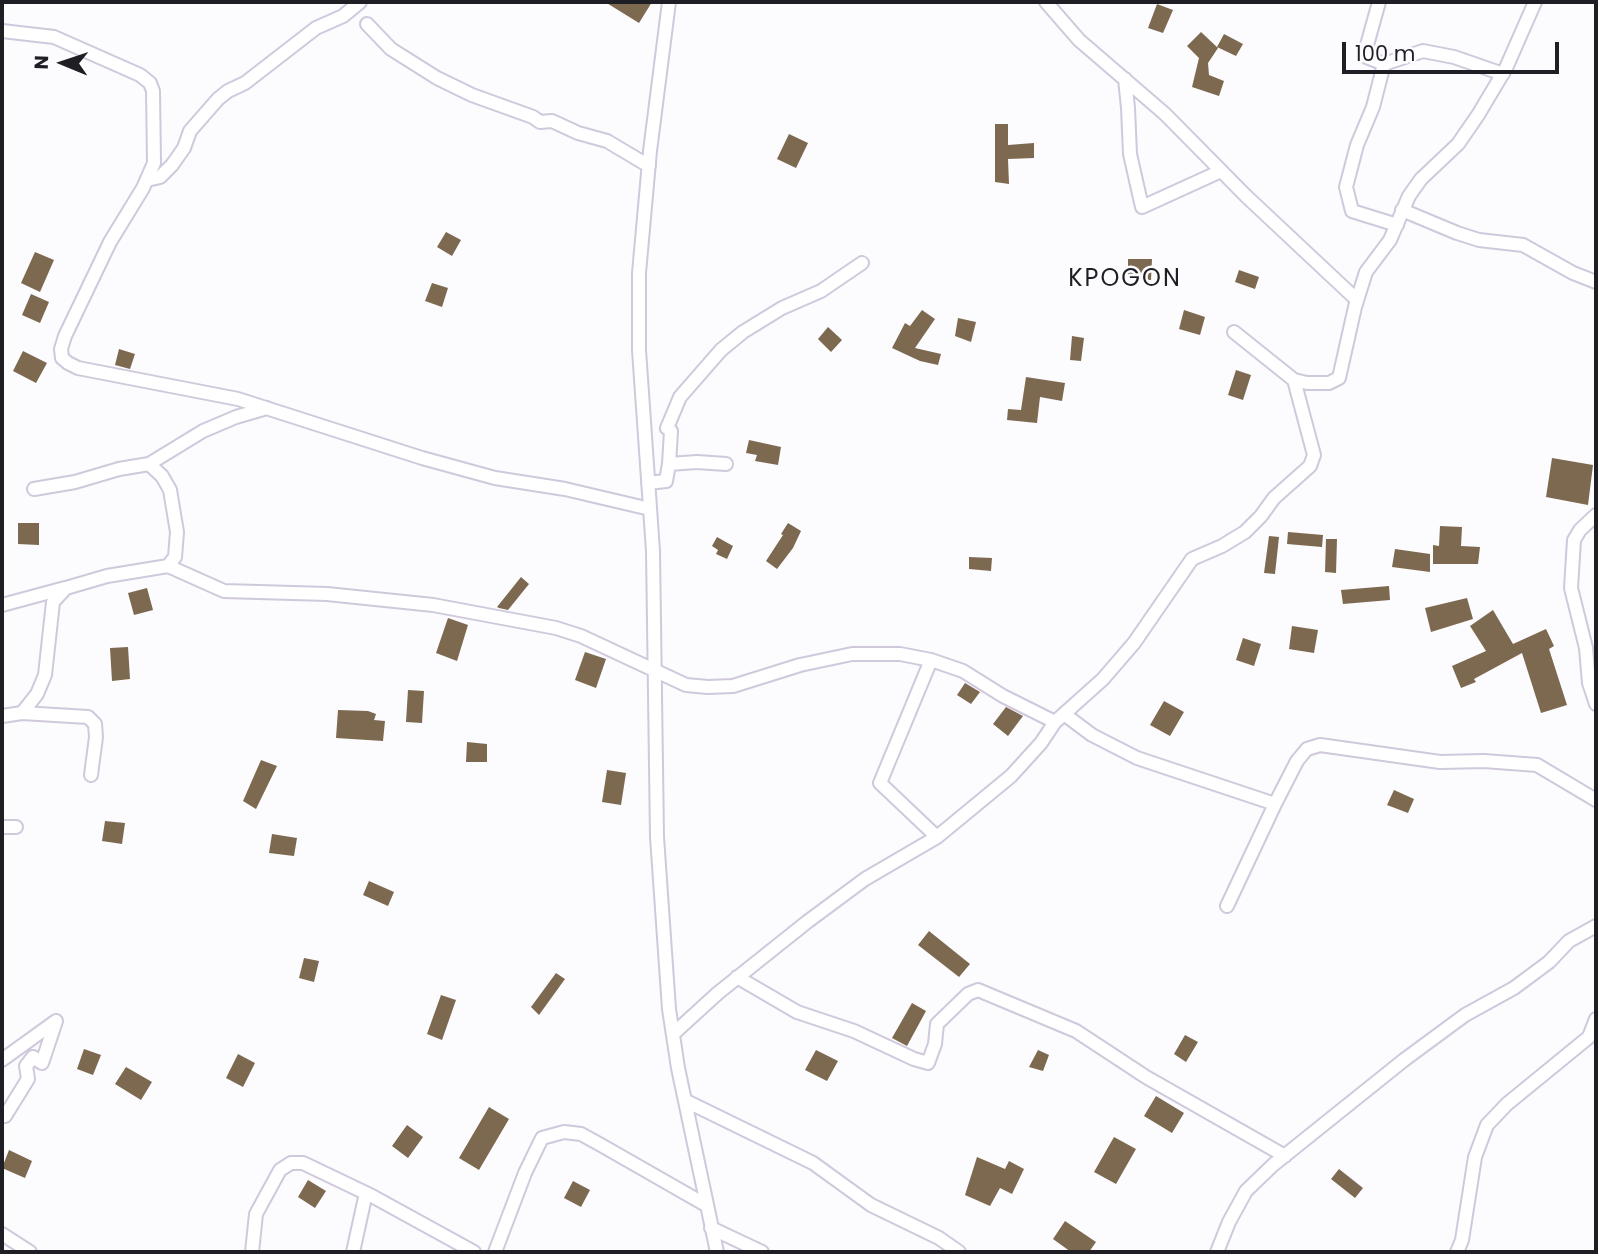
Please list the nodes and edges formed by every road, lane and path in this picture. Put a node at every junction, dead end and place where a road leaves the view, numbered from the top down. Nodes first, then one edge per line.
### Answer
1 (360, 2) edge
2 (669, 2) edge
3 (1046, 2) edge
4 (1379, 2) edge
5 (1535, 2) edge
6 (367, 24) dead end
7 (2, 33) edge
8 (1384, 64) junction
9 (1503, 74) junction
10 (1125, 79) junction
11 (649, 166) junction
12 (1222, 171) junction
13 (147, 180) junction
14 (1402, 210) junction
15 (1397, 225) junction
16 (862, 263) dead end
17 (1596, 282) edge
18 (1357, 300) junction
19 (1234, 332) dead end
20 (1294, 380) junction
21 (268, 408) junction
22 (149, 464) junction
23 (669, 464) junction
24 (726, 464) dead end
25 (648, 483) junction
26 (34, 489) dead end
27 (650, 509) junction
28 (1596, 515) edge
29 (168, 566) junction
30 (66, 588) junction
31 (2, 605) edge
32 (931, 660) junction
33 (655, 671) junction
34 (1596, 704) edge
35 (22, 713) junction
36 (2, 716) edge
37 (1059, 718) junction
38 (91, 775) dead end
39 (1596, 800) edge
40 (1275, 804) junction
41 (2, 827) edge
42 (16, 827) dead end
43 (937, 837) junction
44 (1227, 906) dead end
45 (1596, 926) edge
46 (737, 977) junction
47 (1596, 1019) edge
48 (673, 1034) junction
49 (2, 1060) edge
50 (686, 1101) junction
51 (5, 1116) dead end
52 (1285, 1156) junction
53 (366, 1193) junction
54 (706, 1205) junction
55 (711, 1228) junction
56 (2, 1234) edge
57 (30, 1252) edge
58 (252, 1252) edge
59 (353, 1252) edge
60 (474, 1252) edge
61 (495, 1252) edge
62 (717, 1252) edge
63 (762, 1252) edge
64 (959, 1252) edge
65 (1217, 1252) edge
66 (1457, 1252) edge

1 - 13 street
2 - 11 street
3 - 10 street
4 - 8 street
5 - 9 street
6 - 11 street
7 - 13 street
8 - 9 street
8 - 15 street
9 - 14 street
10 - 12 street
10 - 12 street
11 - 25 street
12 - 18 street
13 - 21 street
14 - 15 street
14 - 17 street
15 - 18 street
16 - 23 street
18 - 20 street
19 - 20 street
20 - 37 street
21 - 22 street
21 - 27 street
22 - 26 street
22 - 29 street
23 - 24 street
23 - 25 street
25 - 27 street
27 - 33 street
28 - 34 street
29 - 30 street
29 - 33 street
30 - 31 street
30 - 35 street
32 - 33 street
32 - 37 street
32 - 43 street
33 - 48 street
35 - 36 street
35 - 38 street
37 - 40 street
37 - 43 street
39 - 40 street
40 - 44 street
41 - 42 street
43 - 46 street
45 - 52 street
46 - 48 street
46 - 52 street
47 - 66 street
48 - 50 street
49 - 51 street
50 - 54 street
50 - 64 street
52 - 65 street
53 - 58 street
53 - 59 street
53 - 60 street
54 - 55 street
54 - 61 street
55 - 62 street
55 - 63 street
56 - 57 street

